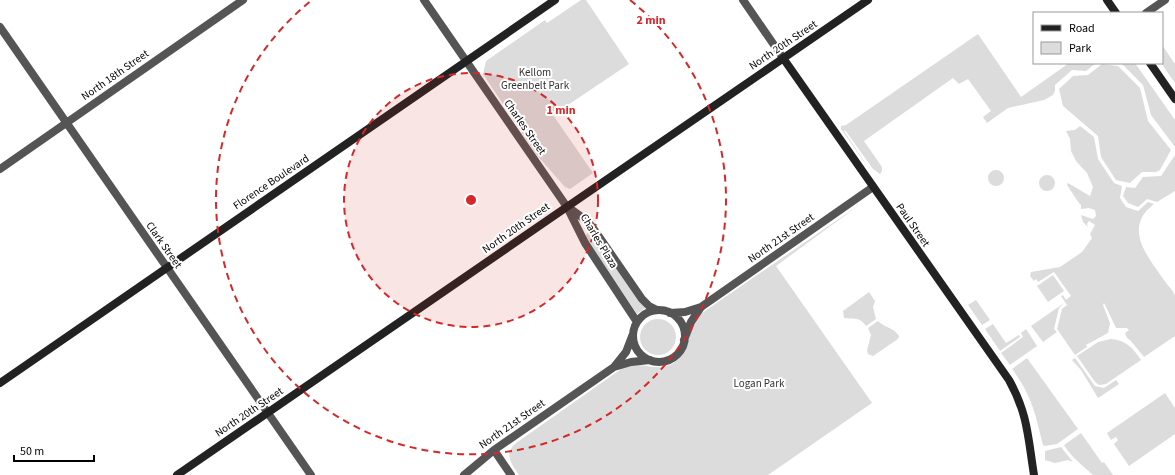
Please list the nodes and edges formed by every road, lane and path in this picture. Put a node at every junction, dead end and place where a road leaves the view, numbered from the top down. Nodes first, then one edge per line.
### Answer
1 (243, 0) edge
2 (424, 0) edge
3 (555, 0) edge
4 (743, 0) edge
5 (868, 0) edge
6 (1107, 0) edge
7 (1165, 0) edge
8 (1115, 12) edge
9 (1147, 12) edge
10 (0, 27) edge
11 (783, 58) junction
12 (466, 61) junction
13 (1151, 64) edge
14 (1175, 99) edge
15 (66, 123) junction
16 (0, 169) edge
17 (873, 187) junction
18 (567, 207) junction
19 (166, 268) junction
20 (702, 307) junction
21 (657, 310) junction
22 (670, 313) junction
23 (637, 322) junction
24 (633, 334) junction
25 (684, 340) junction
26 (652, 360) junction
27 (614, 367) junction
28 (0, 383) edge
29 (267, 413) junction
30 (494, 450) junction
31 (177, 475) edge
32 (311, 475) edge
33 (464, 475) edge
34 (511, 475) edge
35 (1034, 475) edge

1 - 15 street, North 18th Street
2 - 12 street, Charles Street
3 - 12 street, Florence Boulevard
4 - 11 street, Paul Street
5 - 11 street, North 20th Street
6 - 8 street
7 - 9 street
10 - 15 street, Clark Street
11 - 17 street, Paul Street
11 - 18 street, North 20th Street
12 - 18 street, Charles Street
12 - 19 street, Florence Boulevard
13 - 14 street
15 - 16 street, North 18th Street
15 - 19 street, Clark Street
17 - 20 street, North 21st Street
17 - 35 street, Paul Street
18 - 21 street, Charles Plaza
18 - 23 street, Charles Plaza
18 - 29 street, North 20th Street
19 - 28 street, Florence Boulevard
19 - 29 street, Clark Street
20 - 22 street
20 - 25 street
21 - 22 street
21 - 23 street
22 - 25 street
23 - 24 street
24 - 26 street
24 - 27 street
25 - 26 street
26 - 27 street
27 - 30 street, North 21st Street
29 - 31 street, North 20th Street
29 - 32 street, Clark Street
30 - 33 street, North 21st Street
30 - 34 street

